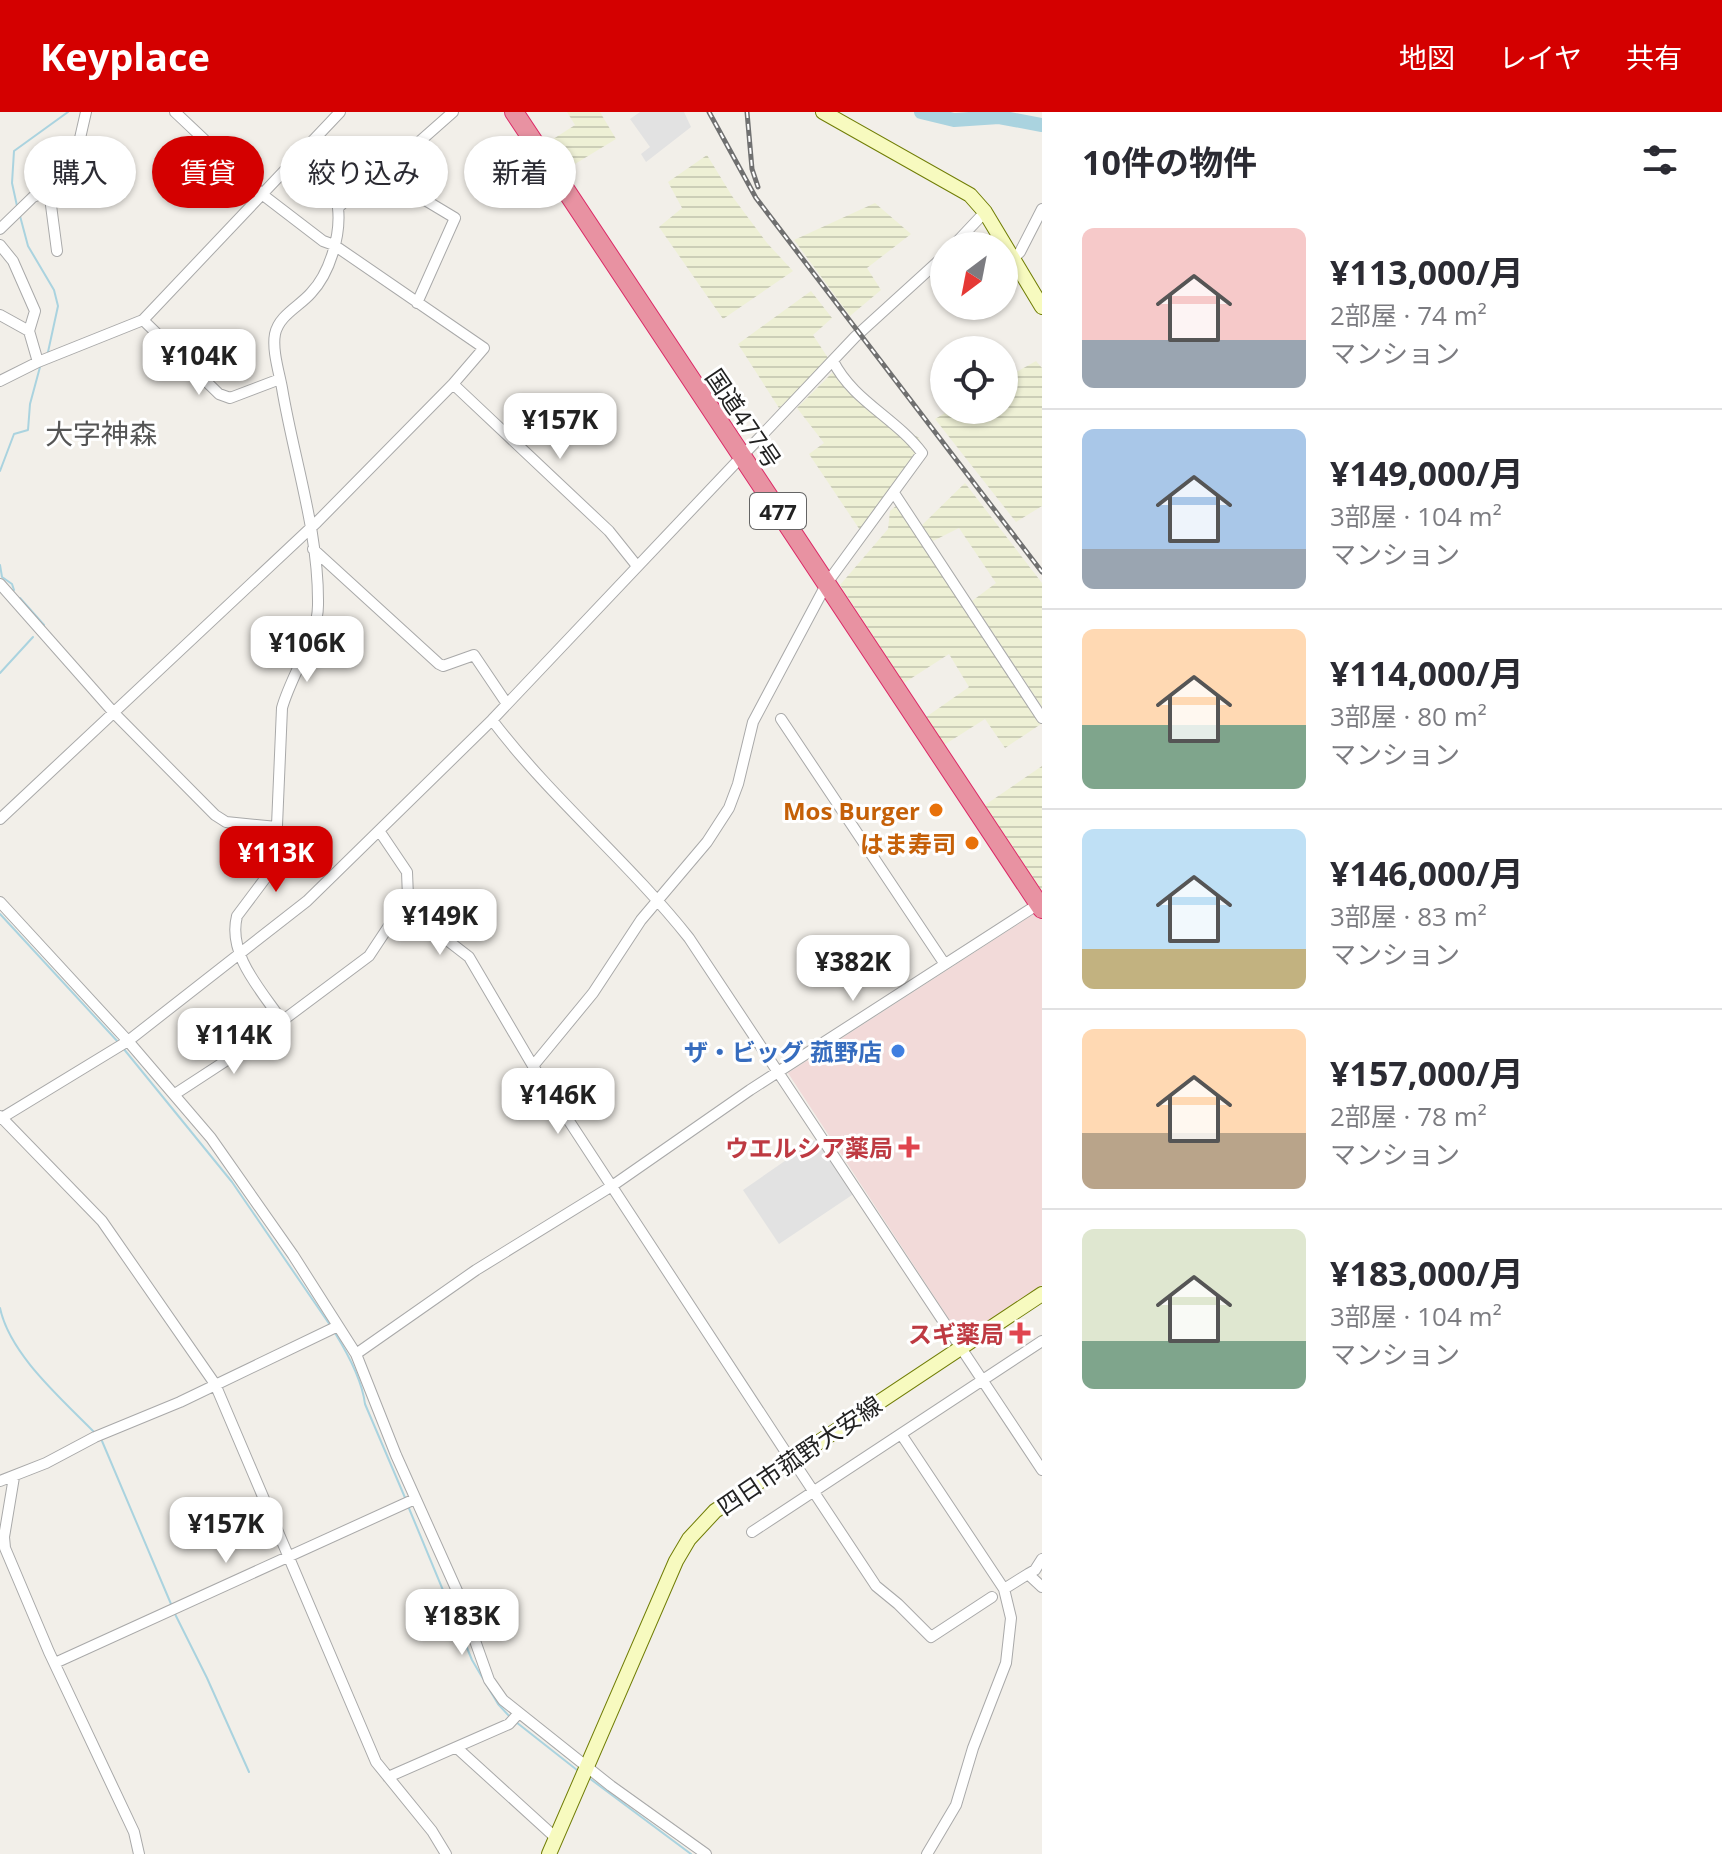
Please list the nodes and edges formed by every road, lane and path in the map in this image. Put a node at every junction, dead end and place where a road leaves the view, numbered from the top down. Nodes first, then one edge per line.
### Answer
1 (86, 112) edge
2 (175, 112) edge
3 (340, 112) edge
4 (514, 112) edge
5 (823, 112) edge
6 (446, 114) edge
7 (81, 136) edge
8 (200, 136) edge
9 (423, 136) edge
10 (264, 194) edge
11 (264, 196) edge
12 (24, 206) edge
13 (50, 208) edge
14 (251, 208) edge
15 (338, 208) edge
16 (438, 208) edge
17 (1042, 209) edge
18 (985, 212) junction
19 (0, 229) edge
20 (966, 232) edge
21 (997, 232) edge
22 (53, 244) dead end
23 (0, 245) edge
24 (334, 245) junction
25 (1018, 254) edge
26 (1018, 267) edge
27 (930, 269) edge
28 (417, 303) junction
29 (1042, 307) edge
30 (0, 315) edge
31 (143, 320) junction
32 (29, 331) junction
33 (833, 361) junction
34 (38, 362) junction
35 (280, 379) junction
36 (0, 381) edge
37 (453, 384) junction
38 (741, 457) junction
39 (894, 493) junction
40 (310, 528) junction
41 (313, 549) junction
42 (637, 566) junction
43 (827, 583) junction
44 (0, 584) edge
45 (507, 704) junction
46 (114, 713) junction
47 (1042, 718) edge
48 (781, 719) dead end
49 (492, 720) junction
50 (0, 819) edge
51 (277, 827) junction
52 (380, 832) junction
53 (408, 897) junction
54 (658, 899) junction
55 (0, 902) edge
56 (1041, 905) edge
57 (239, 957) junction
58 (944, 963) junction
59 (282, 1021) junction
60 (123, 1044) junction
61 (533, 1066) junction
62 (779, 1071) junction
63 (175, 1094) junction
64 (1, 1117) edge
65 (612, 1186) junction
66 (1042, 1294) edge
67 (335, 1328) junction
68 (1042, 1341) edge
69 (961, 1347) junction
70 (356, 1354) junction
71 (983, 1380) junction
72 (215, 1384) junction
73 (901, 1434) junction
74 (791, 1460) junction
75 (1042, 1470) edge
76 (14, 1477) junction
77 (0, 1481) edge
78 (813, 1491) junction
79 (410, 1502) junction
80 (752, 1532) dead end
81 (289, 1556) junction
82 (1042, 1559) edge
83 (1028, 1574) junction
84 (1042, 1587) edge
85 (1004, 1589) junction
86 (992, 1597) dead end
87 (55, 1663) junction
88 (515, 1718) junction
89 (457, 1748) junction
90 (584, 1772) junction
91 (388, 1777) junction
92 (556, 1838) junction
93 (139, 1854) edge
94 (446, 1854) edge
95 (549, 1854) edge
96 (706, 1854) edge
97 (927, 1854) edge

1 - 7 street
2 - 8 street
3 - 10 street
4 - 38 highway, 国道477号 / 477
5 - 18 main road
6 - 9 street
11 - 24 street
12 - 19 street
13 - 22 street
14 - 31 street
15 - 24 street
16 - 28 street
17 - 25 street
18 - 20 street
18 - 21 main road
23 - 32 street
24 - 28 street
24 - 35 street
26 - 29 main road
27 - 33 street
28 - 37 street
30 - 32 street
31 - 34 street
31 - 35 street
32 - 34 street
33 - 38 street
33 - 39 street
34 - 36 street
35 - 40 street
37 - 40 street
37 - 42 street
38 - 42 street
38 - 43 highway, 国道477号 / 477
39 - 43 street
39 - 47 street
40 - 41 street
40 - 46 street
41 - 45 street
41 - 51 street
42 - 45 street
43 - 54 street
43 - 56 highway, 国道477号 / 477
44 - 46 street
45 - 49 street
46 - 50 street
46 - 51 street
48 - 58 street
49 - 52 street
49 - 54 street
51 - 57 street
52 - 53 street
52 - 57 street
53 - 59 street
53 - 61 street
54 - 61 street
54 - 62 street
55 - 60 street
56 - 58 street
57 - 59 street
57 - 60 street
58 - 62 street
59 - 63 street
60 - 63 street
60 - 64 street
61 - 65 street
62 - 65 street
62 - 69 street
63 - 67 street
64 - 72 street
65 - 70 street
65 - 74 street
66 - 69 main road, 四日市菰野大安線
67 - 70 street
67 - 72 street
68 - 71 street
69 - 71 street
69 - 74 main road, 四日市菰野大安線
70 - 79 street
71 - 73 street
71 - 75 street
72 - 76 street
72 - 81 street
73 - 78 street
73 - 85 street
74 - 78 street
74 - 90 main road, 四日市菰野大安線
76 - 77 street
76 - 87 street
78 - 80 street
78 - 86 street
79 - 81 street
79 - 88 street
81 - 87 street
81 - 91 street
82 - 83 street
83 - 84 street
83 - 85 street
85 - 97 street
87 - 93 street
88 - 89 street
88 - 90 street
89 - 91 street
89 - 92 street
90 - 92 main road, 四日市菰野大安線
90 - 96 street
91 - 94 street
92 - 95 main road, 四日市菰野大安線

